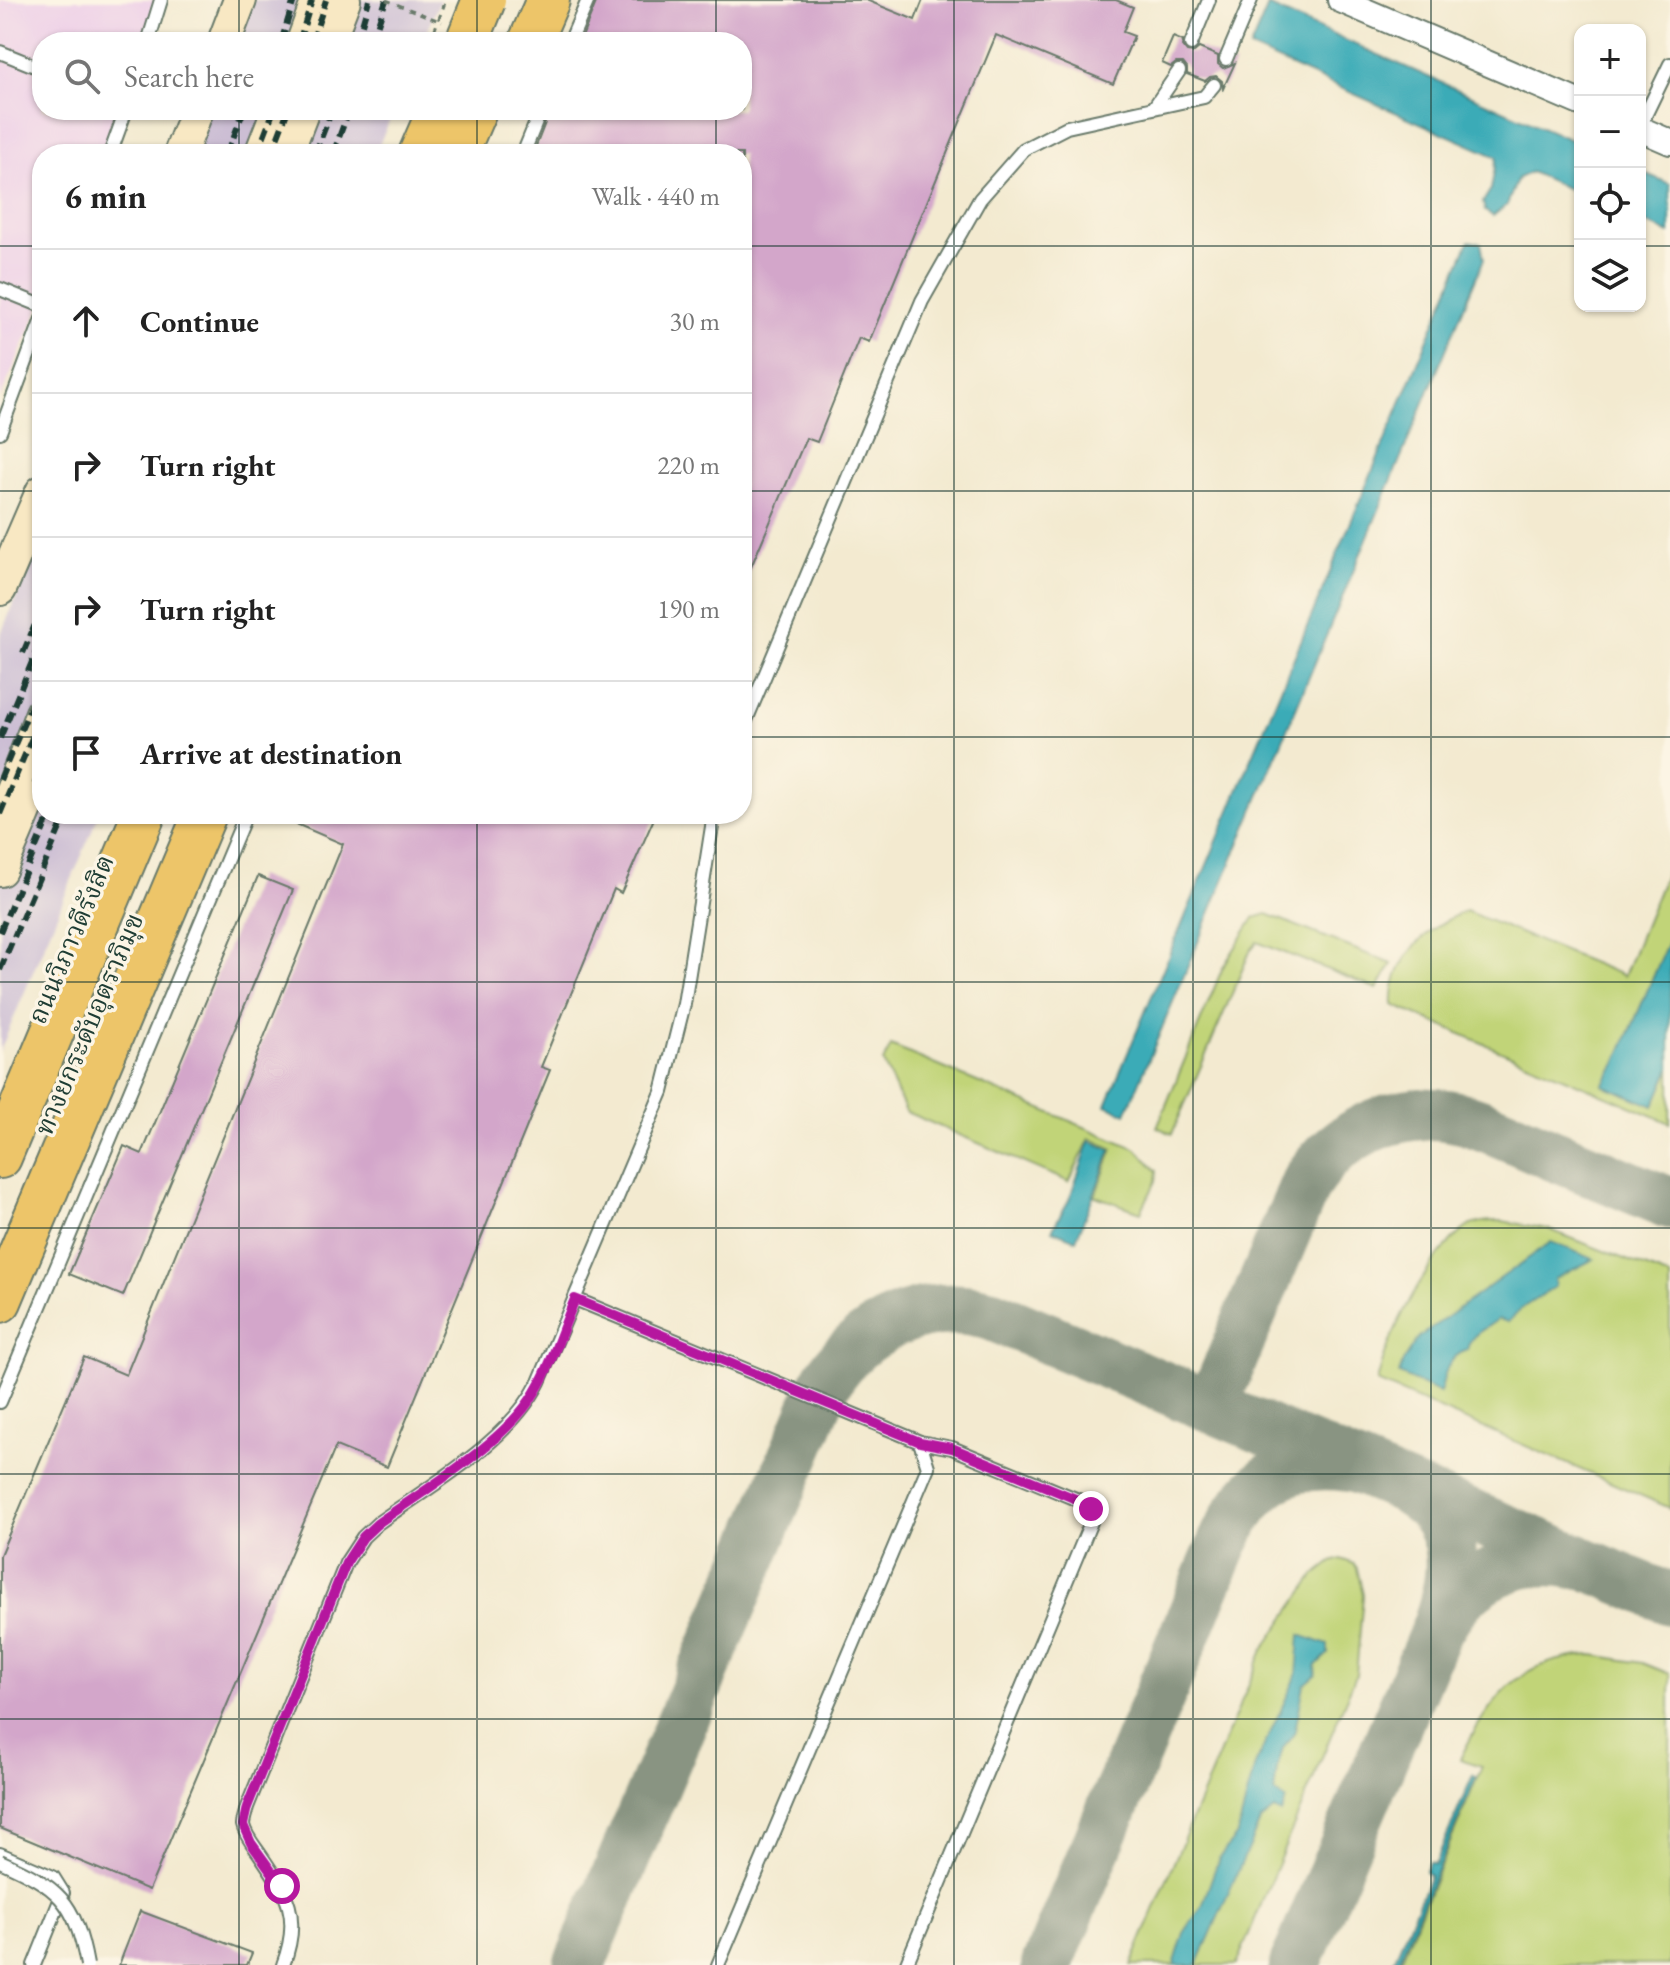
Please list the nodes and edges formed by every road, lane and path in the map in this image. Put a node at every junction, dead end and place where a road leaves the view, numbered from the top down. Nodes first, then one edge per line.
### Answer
1 (161, 0) edge
2 (240, 0) edge
3 (318, 0) edge
4 (344, 0) edge
5 (386, 0) edge
6 (446, 0) edge
7 (484, 0) edge
8 (520, 0) edge
9 (548, 0) edge
10 (588, 0) edge
11 (1209, 0) edge
12 (1251, 0) edge
13 (1340, 0) edge
14 (1380, 9) edge
15 (453, 26) edge
16 (151, 32) edge
17 (228, 32) edge
18 (307, 32) edge
19 (332, 32) edge
20 (507, 32) edge
21 (534, 32) edge
22 (574, 32) edge
23 (1191, 44) dead end
24 (0, 52) edge
25 (1229, 53) dead end
26 (1670, 64) edge
27 (32, 65) edge
28 (1179, 71) dead end
29 (1214, 85) dead end
30 (1574, 100) edge
31 (1155, 106) junction
32 (1646, 115) edge
33 (122, 120) edge
34 (193, 120) edge
35 (274, 120) edge
36 (299, 120) edge
37 (414, 120) edge
38 (435, 120) edge
39 (471, 120) edge
40 (498, 120) edge
41 (537, 120) edge
42 (1646, 131) edge
43 (1670, 142) edge
44 (114, 144) edge
45 (184, 144) edge
46 (265, 144) edge
47 (290, 144) edge
48 (403, 144) edge
49 (424, 144) edge
50 (460, 144) edge
51 (487, 144) edge
52 (527, 144) edge
53 (0, 289) edge
54 (32, 302) edge
55 (32, 346) edge
56 (0, 432) edge
57 (32, 515) edge
58 (0, 589) edge
59 (752, 706) edge
60 (32, 738) edge
61 (32, 795) edge
62 (1, 814) edge
63 (119, 824) edge
64 (140, 824) edge
65 (173, 824) edge
66 (201, 824) edge
67 (242, 824) edge
68 (712, 824) edge
69 (0, 870) edge
70 (0, 1109) edge
71 (0, 1157) edge
72 (0, 1234) edge
73 (575, 1299) junction
74 (0, 1301) edge
75 (0, 1402) edge
76 (920, 1442) junction
77 (0, 1854) edge
78 (0, 1861) edge
79 (34, 1965) edge
80 (87, 1965) edge
81 (283, 1965) edge
82 (718, 1965) edge
83 (906, 1965) edge

1 - 16 lane
2 - 17 main road
3 - 18 main road
4 - 19 main road
5 - 15 path, bridge
6 - 15 path
7 - 15 highway, bridge
8 - 20 highway
9 - 21 highway
10 - 22 lane
11 - 23 lane
12 - 25 lane
13 - 14 street
14 - 30 street
24 - 27 lane
26 - 32 lane
28 - 31 lane
29 - 31 lane
31 - 59 lane
33 - 44 lane
34 - 45 main road
35 - 46 main road
36 - 47 main road
37 - 48 highway
38 - 49 highway
39 - 50 highway
40 - 51 highway
41 - 52 lane
42 - 43 street
53 - 54 lane
55 - 56 lane
57 - 58 main road
60 - 62 main road
61 - 69 main road
63 - 70 highway, ถนนวิภาวดีรังสิต
64 - 71 highway, ทางยกระดับอุตราภิมุข
65 - 72 highway, ทางยกระดับอุตราภิมุข
66 - 74 highway
67 - 75 lane
68 - 73 lane
73 - 76 lane
73 - 81 lane
76 - 82 lane
76 - 83 lane
77 - 79 lane
78 - 80 lane, bridge

